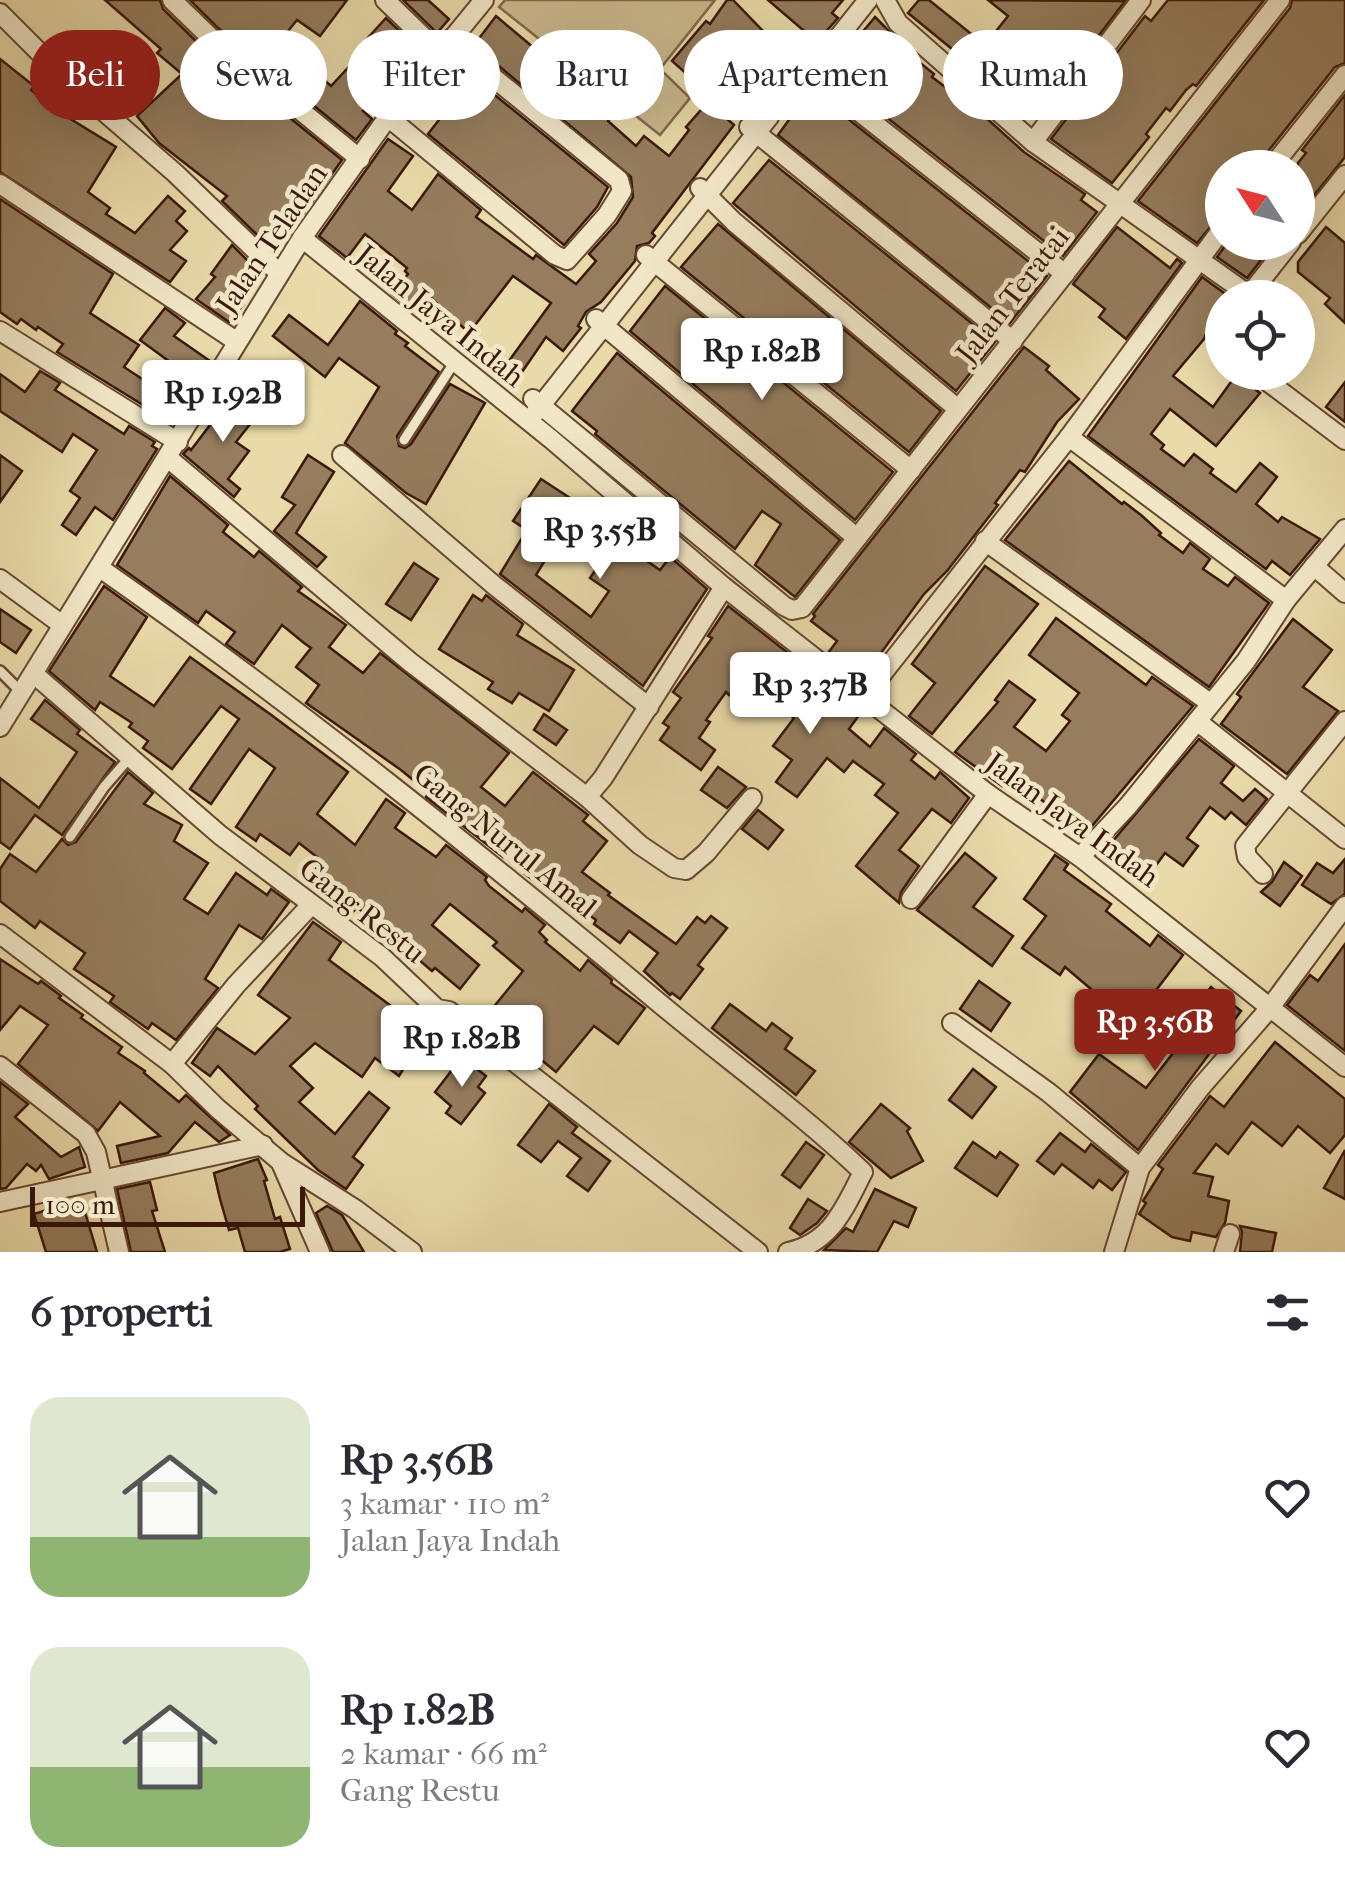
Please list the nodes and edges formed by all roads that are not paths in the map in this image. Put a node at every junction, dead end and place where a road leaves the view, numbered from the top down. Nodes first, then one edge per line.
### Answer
1 (172, 0) edge
2 (385, 0) edge
3 (484, 0) edge
4 (868, 0) edge
5 (884, 0) edge
6 (1141, 0) edge
7 (1280, 0) edge
8 (0, 13) edge
9 (416, 30) edge
10 (459, 30) edge
11 (844, 30) edge
12 (1345, 74) edge
13 (500, 83) edge
14 (386, 120) edge
15 (392, 120) edge
16 (759, 120) edge
17 (870, 120) edge
18 (752, 130) junction
19 (1033, 142) junction
20 (1285, 150) edge
21 (360, 159) junction
22 (1345, 175) edge
23 (0, 184) edge
24 (703, 191) junction
25 (1119, 204) junction
26 (1315, 213) edge
27 (302, 238) junction
28 (1205, 252) edge
29 (650, 258) junction
30 (1277, 260) edge
31 (1198, 261) junction
32 (280, 273) junction
33 (1064, 274) junction
34 (1225, 280) edge
35 (1261, 280) edge
36 (599, 322) junction
37 (0, 331) edge
38 (1013, 341) junction
39 (236, 342) junction
40 (454, 363) junction
41 (1279, 390) edge
42 (537, 402) junction
43 (958, 409) junction
44 (524, 418) junction
45 (1069, 437) junction
46 (404, 440) dead end
47 (1345, 440) edge
48 (173, 450) junction
49 (342, 455) dead end
50 (911, 470) junction
51 (1345, 529) edge
52 (857, 538) junction
53 (985, 541) junction
54 (1314, 566) junction
55 (100, 568) junction
56 (0, 580) edge
57 (724, 587) junction
58 (1345, 592) edge
59 (1286, 600) junction
60 (62, 624) junction
61 (0, 672) edge
62 (34, 674) junction
63 (20, 692) junction
64 (864, 697) junction
65 (1210, 703) junction
66 (649, 707) junction
67 (1196, 721) junction
68 (1345, 721) edge
69 (0, 727) edge
70 (130, 756) junction
71 (1290, 793) junction
72 (988, 794) junction
73 (587, 796) junction
74 (752, 798) dead end
75 (70, 836) dead end
76 (1345, 838) edge
77 (1080, 856) junction
78 (1263, 874) dead end
79 (911, 899) dead end
80 (311, 904) junction
81 (1345, 906) edge
82 (0, 934) edge
83 (1269, 1009) junction
84 (450, 1011) junction
85 (952, 1023) dead end
86 (420, 1058) dead end
87 (172, 1064) junction
88 (0, 1066) edge
89 (1345, 1067) edge
90 (263, 1145) junction
91 (281, 1162) junction
92 (1140, 1168) junction
93 (102, 1181) junction
94 (0, 1202) edge
95 (119, 1252) edge
96 (320, 1252) edge
97 (412, 1252) edge
98 (758, 1252) edge
99 (788, 1252) edge
100 (1114, 1252) edge

1 - 21 street
2 - 9 street
3 - 10 street, Jalan Teladan
4 - 11 street
5 - 19 street
6 - 19 street
7 - 25 street, Jalan Teratai
8 - 32 street
12 - 20 street
13 - 15 street
14 - 21 street, Jalan Teladan
16 - 18 street
17 - 33 street
18 - 24 street
18 - 38 street
19 - 25 street
21 - 27 street, Jalan Teladan
22 - 26 street
23 - 39 street
24 - 29 street
24 - 43 street
25 - 31 street
25 - 33 street, Jalan Teratai
27 - 32 street, Jalan Teladan
27 - 40 street, Jalan Jaya Indah
28 - 31 street
29 - 36 street
29 - 50 street
30 - 35 street
31 - 34 street
31 - 45 street
32 - 39 street, Jalan Teladan
33 - 38 street, Jalan Teratai
36 - 42 street
36 - 52 street
37 - 48 street
38 - 43 street, Jalan Teratai
39 - 48 street, Jalan Teladan
40 - 44 street, Jalan Jaya Indah
40 - 46 lane
41 - 47 street
42 - 44 street
42 - 52 street, Jalan Teratai
43 - 50 street, Jalan Teratai
44 - 57 street, Jalan Jaya Indah
45 - 53 street
45 - 59 street
48 - 55 street, Jalan Teladan
48 - 73 street
49 - 66 street
50 - 52 street, Jalan Teratai
51 - 54 street
53 - 64 street
53 - 65 street
54 - 58 street
54 - 59 street
55 - 60 street, Jalan Teladan
55 - 99 street, Gang Nurul Amal
56 - 60 street
57 - 64 street, Jalan Jaya Indah
57 - 66 street
59 - 65 street
60 - 62 street, Jalan Teladan
61 - 63 lane
62 - 63 street, Jalan Teladan
62 - 70 street, Gang Restu
63 - 69 street, Jalan Teladan
64 - 72 street, Jalan Jaya Indah
65 - 67 street
66 - 73 street
67 - 71 street
67 - 77 street
68 - 71 street
70 - 75 lane
70 - 80 street, Gang Restu
71 - 76 street
71 - 78 street
72 - 77 street, Jalan Jaya Indah
72 - 79 street
73 - 74 street
77 - 83 street, Jalan Jaya Indah
80 - 84 street, Gang Restu
80 - 87 street
81 - 83 street
82 - 87 street
83 - 89 street, Jalan Jaya Indah
83 - 92 street
84 - 86 lane
84 - 98 street, Gang Restu
85 - 92 street
87 - 90 street
88 - 93 street
90 - 91 street
90 - 93 street
91 - 96 street
91 - 97 street
92 - 100 street
93 - 94 street
93 - 95 street

